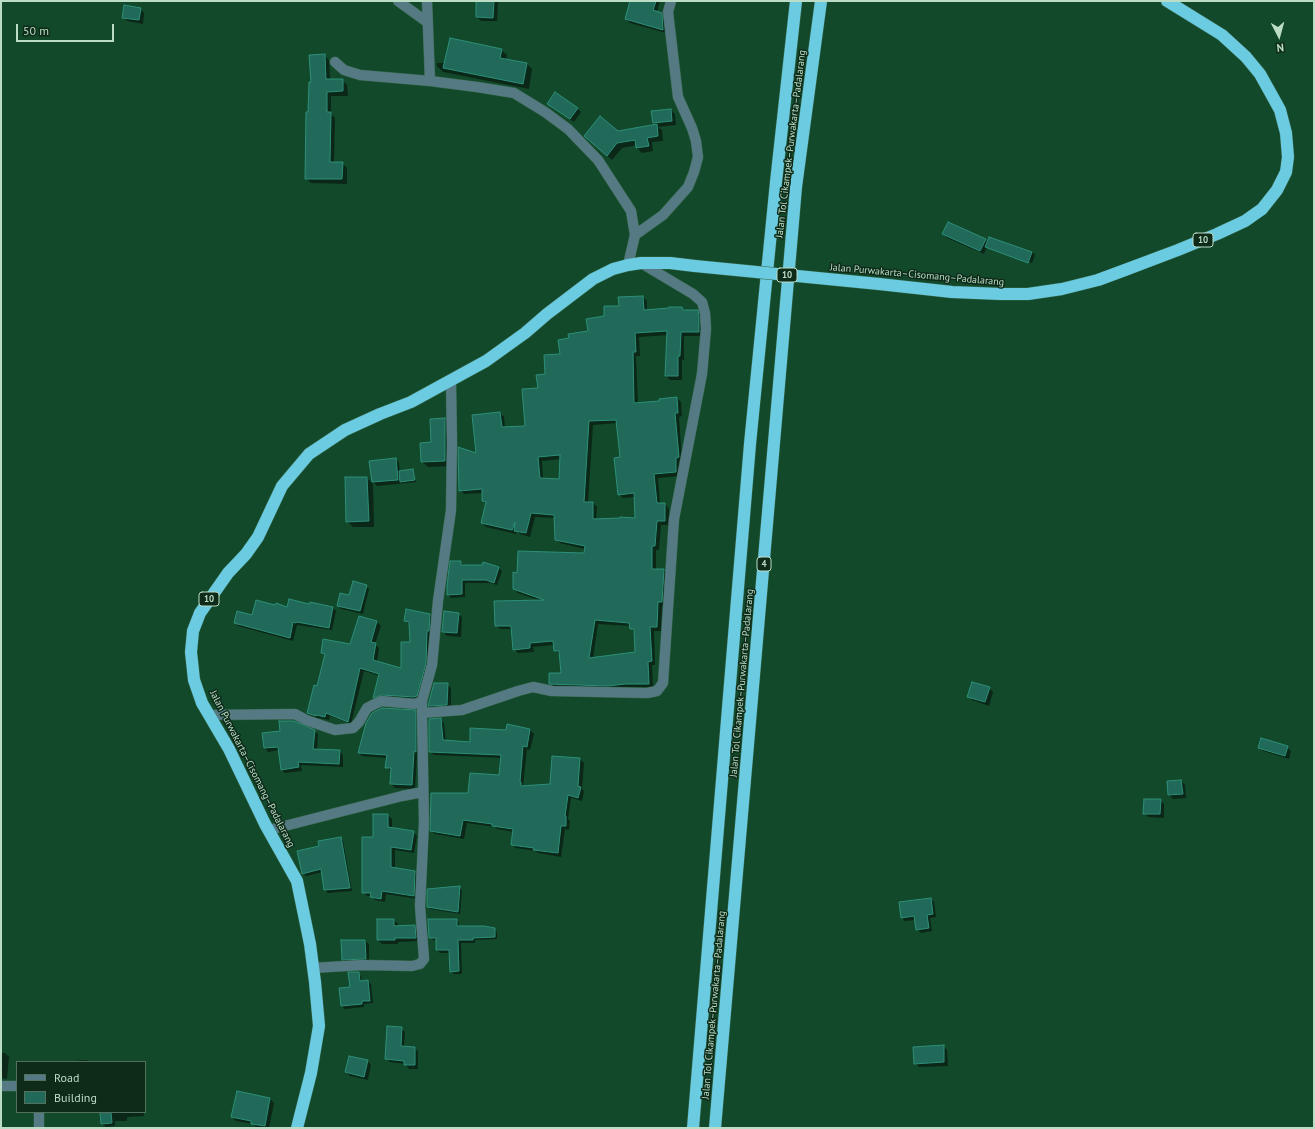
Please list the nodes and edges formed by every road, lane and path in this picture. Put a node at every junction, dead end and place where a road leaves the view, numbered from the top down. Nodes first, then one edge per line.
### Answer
1 (398, 1) edge
2 (427, 1) edge
3 (671, 1) edge
4 (796, 1) edge
5 (821, 1) edge
6 (1167, 1) edge
7 (427, 22) junction
8 (335, 62) dead end
9 (430, 81) junction
10 (635, 235) junction
11 (641, 264) junction
12 (628, 265) junction
13 (451, 381) junction
14 (422, 701) junction
15 (422, 713) junction
16 (209, 715) junction
17 (423, 792) junction
18 (269, 830) junction
19 (313, 968) junction
20 (1, 1086) edge
21 (16, 1086) edge
22 (39, 1113) edge
23 (39, 1128) edge
24 (297, 1128) edge
25 (693, 1128) edge
26 (715, 1128) edge

1 - 7 street
2 - 7 street
3 - 10 street
4 - 25 highway, Jalan Tol Cikampek–Purwakarta–Padalarang
5 - 26 highway, Jalan Tol Cikampek–Purwakarta–Padalarang / 4
6 - 11 highway, Jalan Purwakarta–Cisomang–Padalarang / 10, bridge
7 - 9 street
8 - 9 street
9 - 10 street
10 - 12 street
11 - 12 highway, Jalan Purwakarta–Cisomang–Padalarang / 10
11 - 15 street
12 - 13 highway, Jalan Purwakarta–Cisomang–Padalarang / 10
13 - 14 street
13 - 16 highway, Jalan Purwakarta–Cisomang–Padalarang / 10
14 - 15 street
14 - 16 street
15 - 17 street
16 - 18 highway, Jalan Purwakarta–Cisomang–Padalarang / 10
17 - 18 street
17 - 19 street
18 - 19 highway, Jalan Purwakarta–Cisomang–Padalarang / 10
19 - 24 highway, Jalan Purwakarta–Cisomang–Padalarang / 10
20 - 21 street
22 - 23 street

